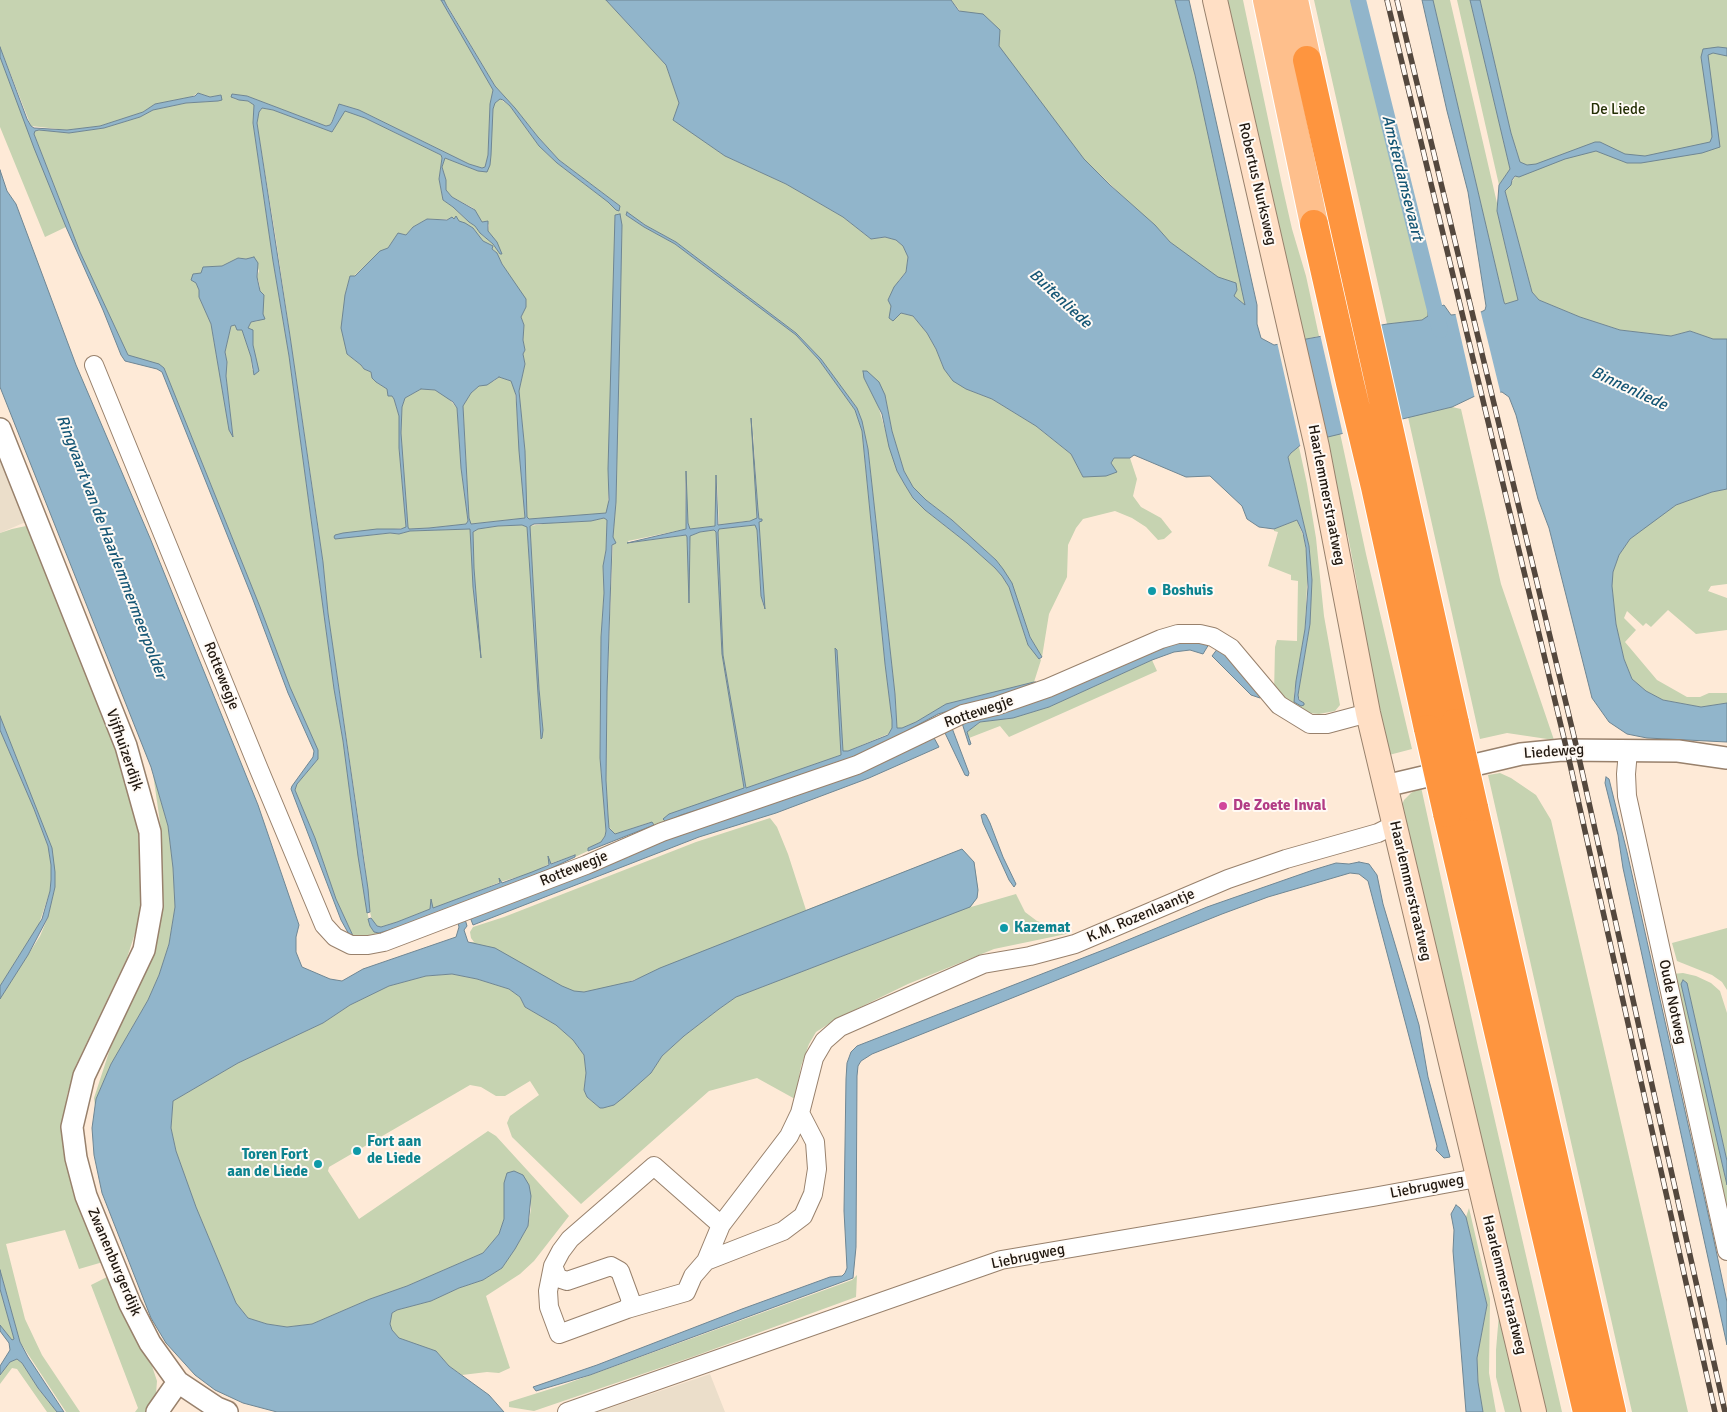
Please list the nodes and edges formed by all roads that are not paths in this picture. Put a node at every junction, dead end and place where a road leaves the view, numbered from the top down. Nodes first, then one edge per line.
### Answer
1 (1215, 0) edge
2 (1267, 0) edge
3 (1294, 0) edge
4 (1307, 60) joint
5 (1314, 224) joint
6 (94, 365) dead end
7 (1299, 368) joint
8 (0, 430) edge
9 (1388, 483) junction
10 (1368, 713) junction
11 (1628, 751) junction
12 (1727, 758) edge
13 (1385, 786) junction
14 (1394, 826) junction
15 (84, 1076) joint
16 (800, 1112) junction
17 (1478, 1176) junction
18 (721, 1225) junction
19 (1727, 1251) edge
20 (706, 1260) junction
21 (553, 1266) junction
22 (627, 1309) junction
23 (178, 1382) junction
24 (158, 1412) edge
25 (227, 1412) edge
26 (567, 1412) edge
27 (1534, 1412) edge
28 (1587, 1412) edge
29 (1612, 1412) edge

1 - 7 main road, Robertus Nurksweg
2 - 5 main road
3 - 4 main road
4 - 9 highway
5 - 9 highway
6 - 10 street, Rottewegje
7 - 10 main road, Haarlemmerstraatweg
8 - 15 street, Vijfhuizerdijk
9 - 28 highway, bridge
9 - 29 highway, bridge
10 - 13 main road, Haarlemmerstraatweg
11 - 12 street, Liedeweg
11 - 13 street, Liedeweg
11 - 19 street, Oude Notweg
13 - 14 main road, Haarlemmerstraatweg
14 - 16 street, K.M. Rozenlaantje
14 - 17 main road, Haarlemmerstraatweg
15 - 23 street, Zwanenburgerdijk
16 - 18 street, K.M. Rozenlaantje
16 - 20 street
17 - 26 street, Liebrugweg
17 - 27 main road, Haarlemmerstraatweg
18 - 20 street, K.M. Rozenlaantje
18 - 21 street, K.M. Rozenlaantje
20 - 22 street, K.M. Rozenlaantje
21 - 22 street
21 - 22 street, K.M. Rozenlaantje
23 - 24 street
23 - 25 street, Zwanenburgerdijk

